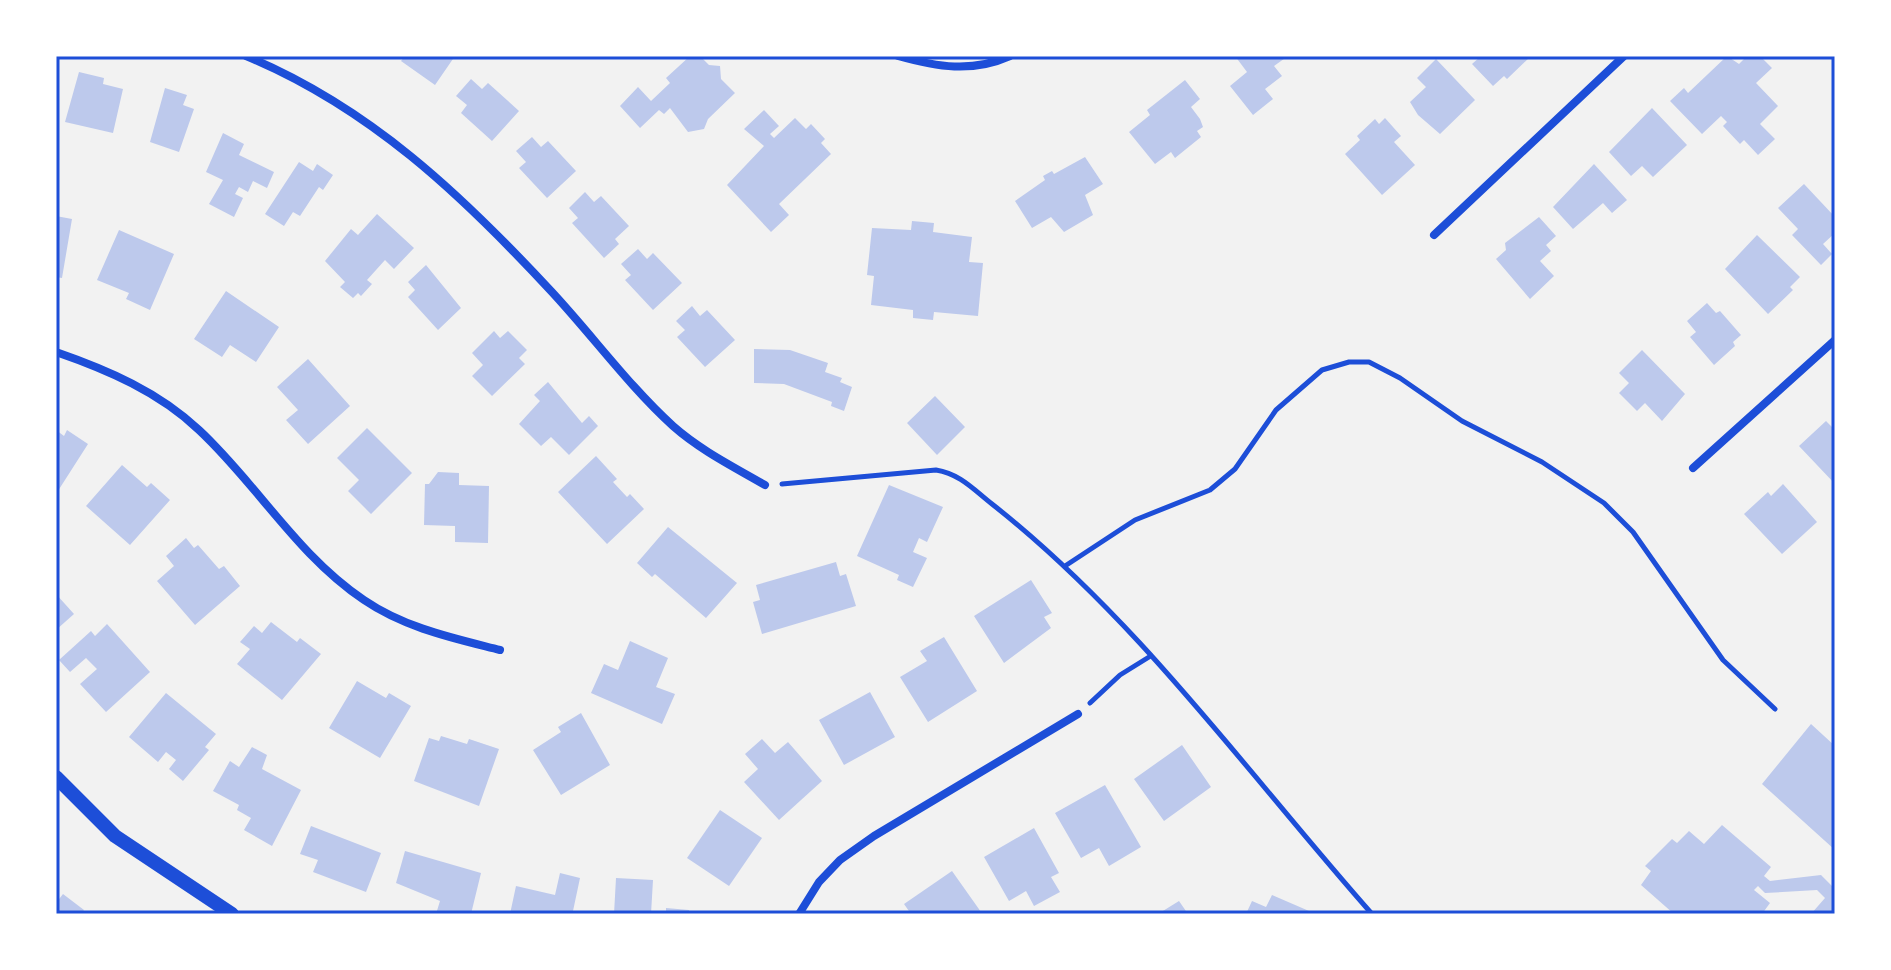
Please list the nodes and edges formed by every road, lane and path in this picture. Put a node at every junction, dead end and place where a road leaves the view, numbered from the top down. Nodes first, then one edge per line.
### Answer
1 (246, 56) edge
2 (898, 56) edge
3 (1010, 56) edge
4 (1624, 56) edge
5 (1434, 235) dead end
6 (1835, 340) edge
7 (56, 352) edge
8 (1693, 468) dead end
9 (765, 485) joint
10 (1065, 566) junction
11 (500, 650) dead end
12 (1149, 657) junction
13 (1775, 709) dead end
14 (1078, 714) joint
15 (56, 777) edge
16 (232, 914) edge
17 (799, 914) edge
18 (1372, 914) edge

1 - 9 street
2 - 3 street
4 - 5 street
6 - 8 street
7 - 11 street
9 - 10 path
10 - 12 path
10 - 13 path
12 - 14 path
12 - 18 path
14 - 17 street
15 - 16 street

